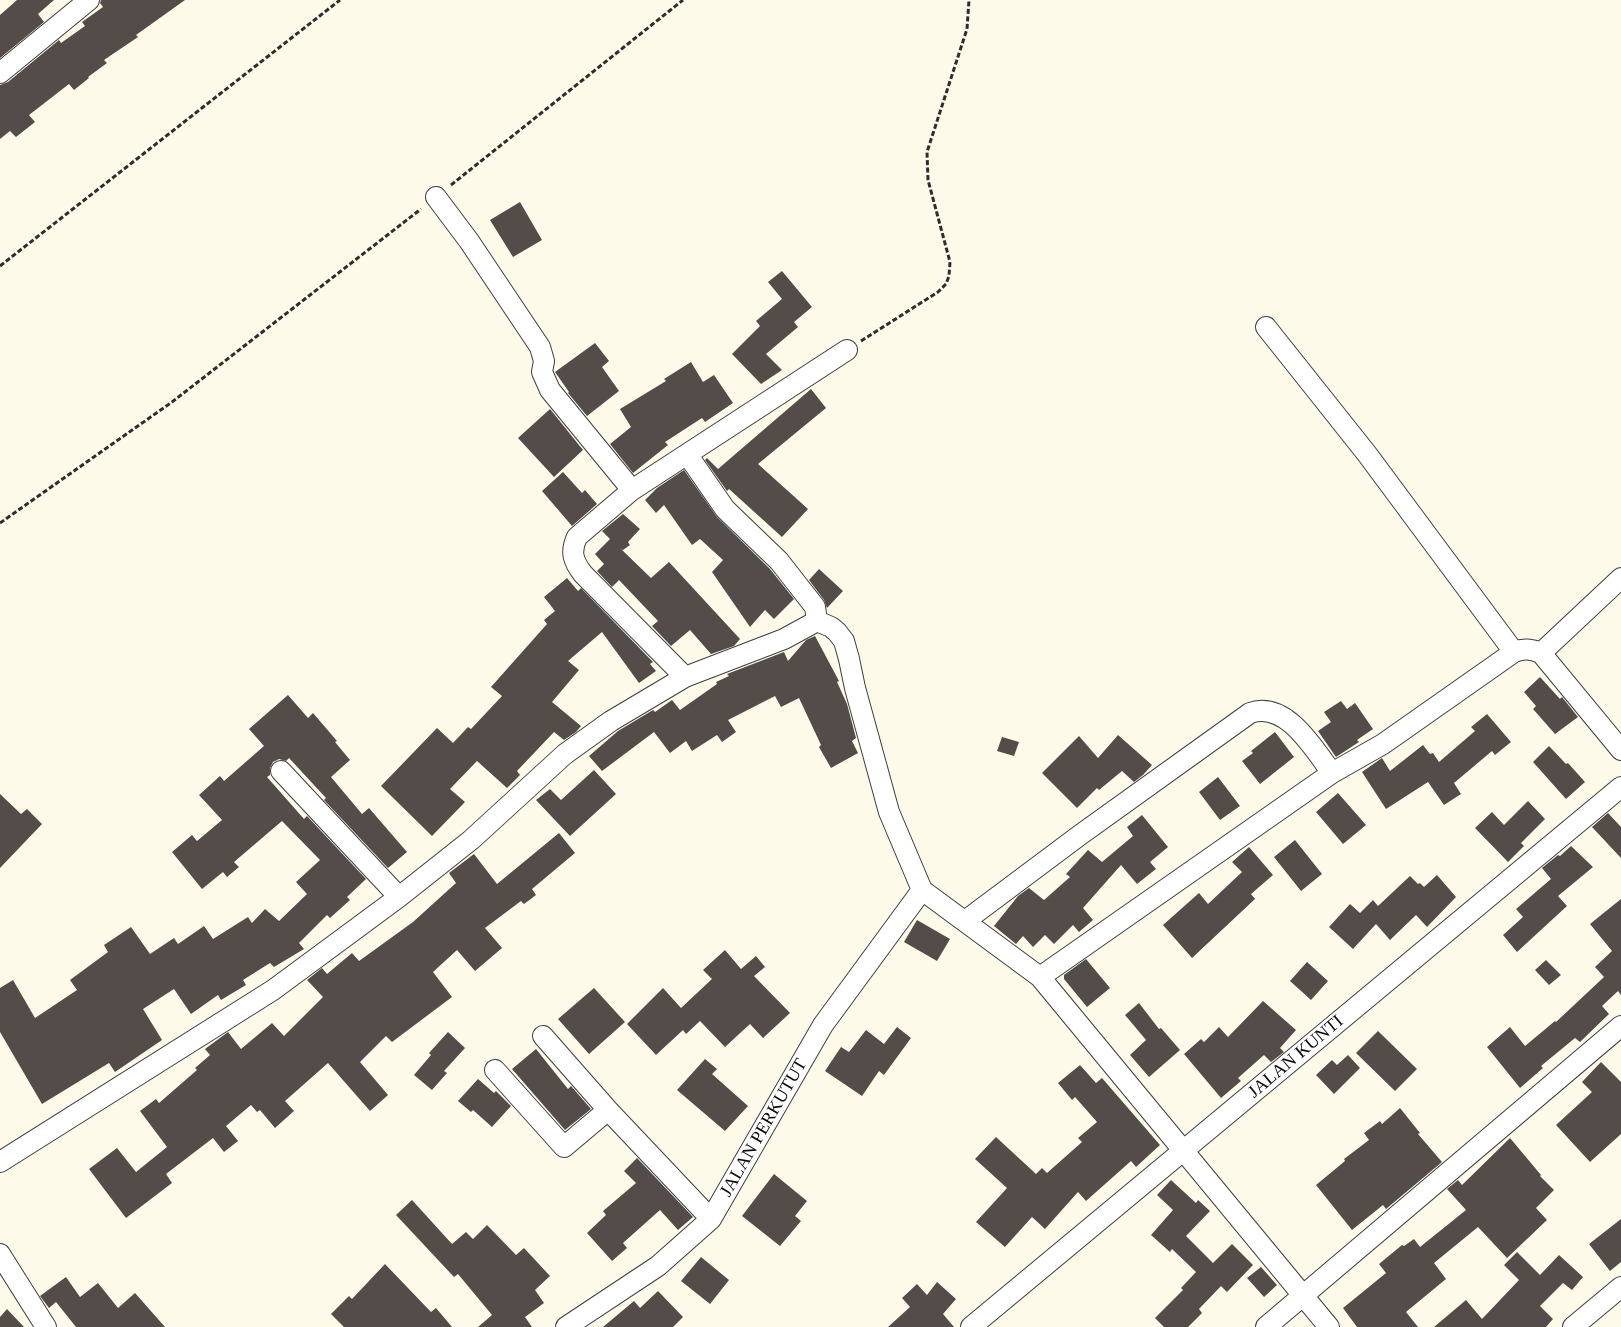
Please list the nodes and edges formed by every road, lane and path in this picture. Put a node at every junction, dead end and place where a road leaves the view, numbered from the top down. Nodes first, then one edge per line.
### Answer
1 (89, 0) edge
2 (340, 0) edge
3 (684, 0) edge
4 (969, 0) edge
5 (0, 73) edge
6 (436, 197) junction
7 (0, 266) edge
8 (1266, 327) dead end
9 (847, 350) joint
10 (687, 454) junction
11 (632, 490) junction
12 (0, 522) edge
13 (1621, 578) edge
14 (817, 621) junction
15 (1514, 652) junction
16 (1541, 653) junction
17 (685, 677) junction
18 (1621, 750) edge
19 (280, 771) dead end
20 (1332, 773) junction
21 (1621, 787) edge
22 (922, 890) junction
23 (399, 897) junction
24 (965, 922) junction
25 (1040, 977) junction
26 (1621, 1026) edge
27 (543, 1036) dead end
28 (495, 1070) dead end
29 (608, 1110) junction
30 (1183, 1151) junction
31 (0, 1162) edge
32 (711, 1219) junction
33 (0, 1254) edge
34 (1621, 1286) edge
35 (1302, 1296) junction
36 (46, 1327) edge
37 (566, 1327) edge
38 (971, 1327) edge
39 (1266, 1327) edge
40 (1329, 1327) edge
41 (1573, 1327) edge

1 - 5 street
2 - 7 path
3 - 6 path
4 - 9 path
6 - 11 street
6 - 12 path
8 - 15 street
9 - 10 street
10 - 11 street
10 - 14 street
11 - 17 street
13 - 16 street
14 - 17 street
14 - 22 street
15 - 16 street
15 - 20 street
16 - 18 street
17 - 23 street
19 - 23 street
20 - 24 street
20 - 25 street
21 - 30 street, JALAN KUNTI
22 - 24 street
22 - 32 street, JALAN PERKUTUT
23 - 31 street
24 - 25 street
25 - 30 street
26 - 35 street
27 - 29 street
28 - 29 street
29 - 32 street
30 - 35 street
30 - 38 street, JALAN KUNTI
32 - 37 street, JALAN PERKUTUT
33 - 36 street
34 - 41 street
35 - 39 street
35 - 40 street

